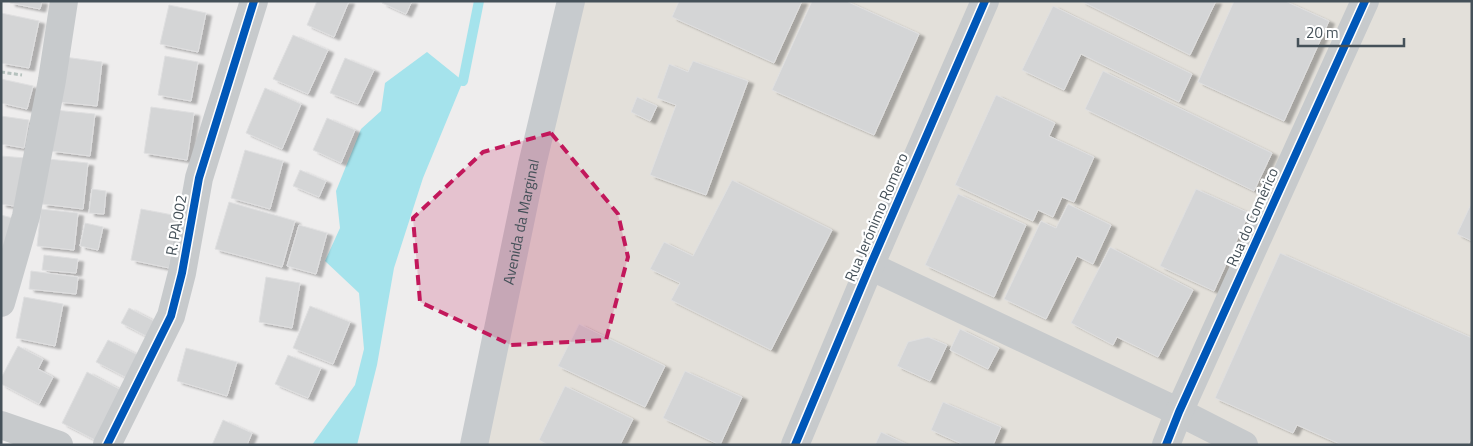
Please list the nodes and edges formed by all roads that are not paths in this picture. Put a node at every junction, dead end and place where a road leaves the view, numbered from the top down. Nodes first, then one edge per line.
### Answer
1 (64, 1) edge
2 (254, 1) edge
3 (571, 1) edge
4 (985, 1) edge
5 (1365, 1) edge
6 (870, 266) junction
7 (1, 303) edge
8 (1179, 412) junction
9 (1, 425) edge
10 (59, 445) edge
11 (107, 445) edge
12 (474, 445) edge
13 (795, 445) edge
14 (1166, 445) edge
15 (1244, 445) edge

1 - 7 street
2 - 11 street, R. PA.002
3 - 12 street, Avenida da Marginal
4 - 6 street, Rua Jerónimo Romero
5 - 8 street, Rua do Comérico
6 - 8 street
6 - 13 street, Rua Jerónimo Romero
8 - 14 street, Rua do Comérico
8 - 15 street
9 - 10 street

